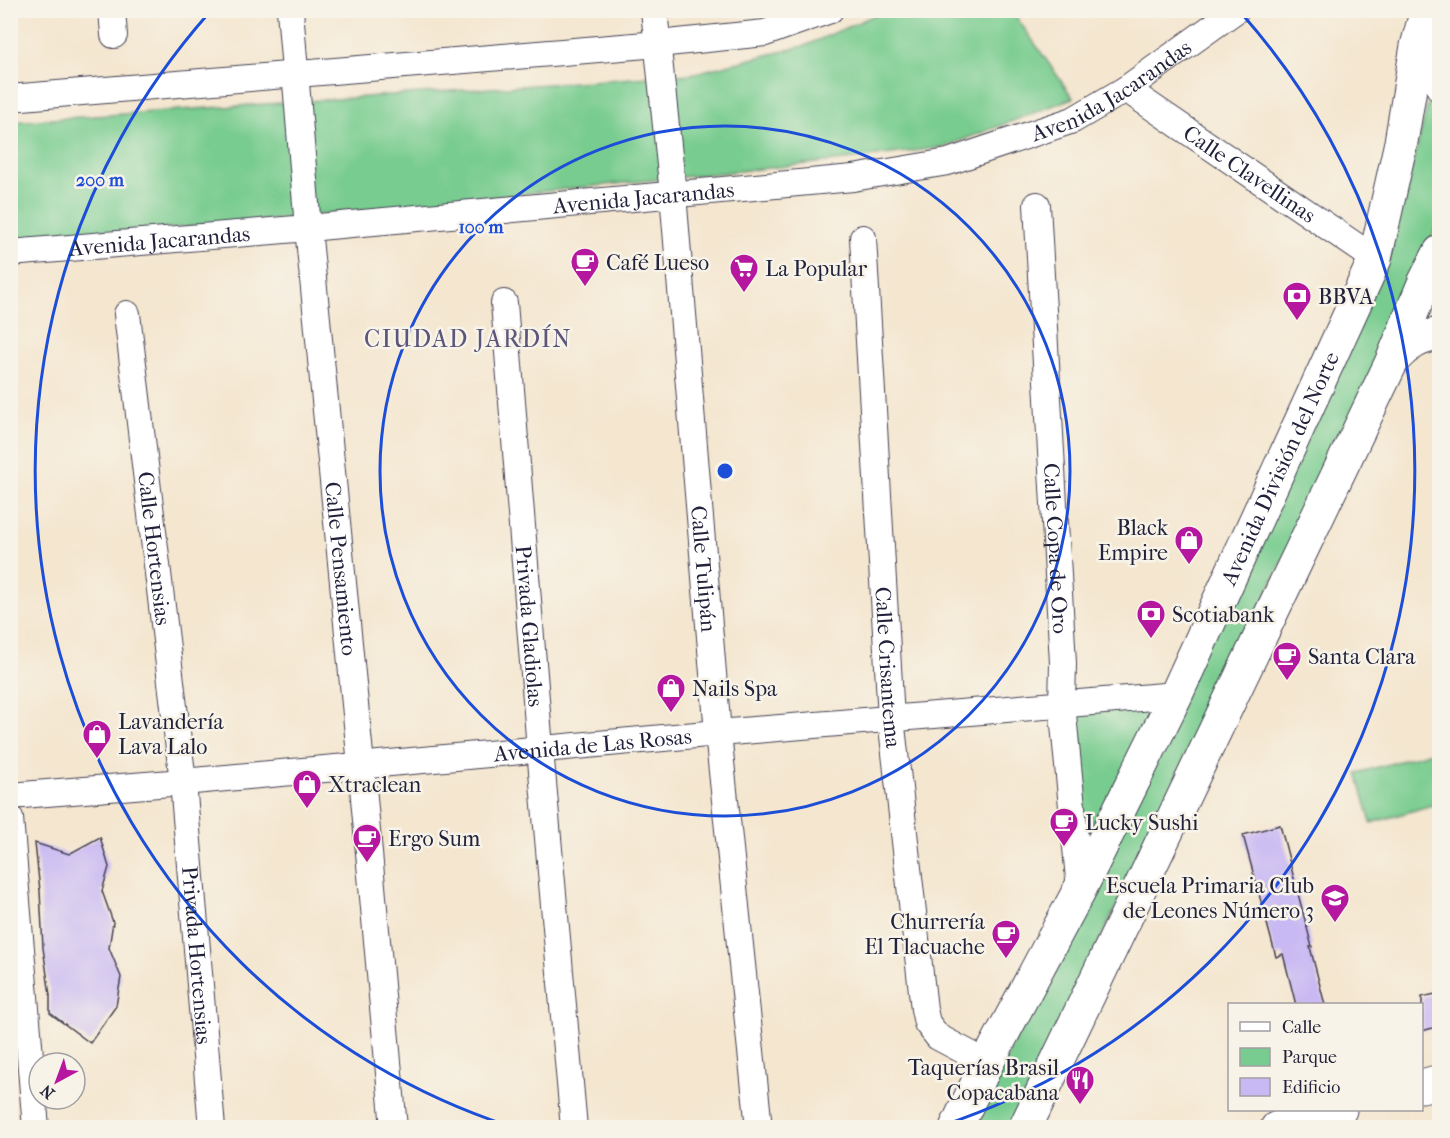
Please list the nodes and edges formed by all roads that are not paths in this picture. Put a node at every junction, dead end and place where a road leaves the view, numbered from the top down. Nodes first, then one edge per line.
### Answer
1 (290, 10) edge
2 (654, 10) edge
3 (830, 10) edge
4 (1236, 10) edge
5 (1427, 10) edge
6 (658, 44) junction
7 (1417, 46) junction
8 (295, 75) junction
9 (1126, 89) junction
10 (1440, 89) edge
11 (10, 98) edge
12 (674, 194) junction
13 (1038, 205) dead end
14 (308, 228) junction
15 (863, 238) dead end
16 (1440, 252) edge
17 (10, 253) edge
18 (1375, 259) junction
19 (504, 303) dead end
20 (127, 314) dead end
21 (1440, 334) edge
22 (1392, 361) junction
23 (1176, 695) junction
24 (1062, 704) junction
25 (891, 718) junction
26 (718, 733) junction
27 (540, 749) junction
28 (360, 765) junction
29 (183, 782) junction
30 (10, 796) edge
31 (10, 818) edge
32 (1080, 889) junction
33 (19, 1023) edge
34 (987, 1063) junction
35 (1440, 1081) edge
36 (1423, 1086) edge
37 (1336, 1111) edge
38 (36, 1128) edge
39 (212, 1128) edge
40 (393, 1128) edge
41 (574, 1128) edge
42 (759, 1128) edge
43 (956, 1128) edge
44 (1025, 1128) edge
45 (1277, 1128) edge

1 - 8 street, Calle Pensamiento
2 - 6 street, Calle Tulipán
3 - 6 street
4 - 9 street, Avenida Jacarandas
5 - 7 main road, Avenida División del Norte
6 - 8 street
6 - 12 street, Calle Tulipán
7 - 10 street
7 - 18 main road, Avenida División del Norte
8 - 11 street
8 - 14 street, Calle Pensamiento
9 - 12 street, Avenida Jacarandas
9 - 18 street, Calle Clavellinas
12 - 14 street, Avenida Jacarandas
12 - 26 street, Calle Tulipán
13 - 24 street, Calle Copa de Oro
14 - 17 street, Avenida Jacarandas
14 - 28 street, Calle Pensamiento
15 - 25 street, Calle Crisantema
16 - 22 main road
18 - 23 main road, Avenida División del Norte
19 - 27 street, Privada Gladiolas
20 - 29 street, Calle Hortensias
21 - 22 main road
22 - 44 main road
23 - 24 street, Avenida de Las Rosas
23 - 32 main road, Avenida División del Norte
24 - 25 street, Avenida de Las Rosas
24 - 32 street, Calle Copa de Oro
25 - 26 street, Avenida de Las Rosas
25 - 34 street, Calle Crisantema
26 - 27 street, Avenida de Las Rosas
26 - 42 street, Calle Tulipán
27 - 28 street, Avenida de Las Rosas
27 - 41 street, Privada Gladiolas
28 - 29 street, Avenida de Las Rosas
28 - 40 street, Calle Pensamiento
29 - 30 street, Avenida de Las Rosas
29 - 39 street, Privada Hortensias
31 - 33 street
32 - 34 main road, Avenida División del Norte
33 - 38 street
34 - 43 main road, Avenida División del Norte
35 - 36 main road
37 - 45 main road

